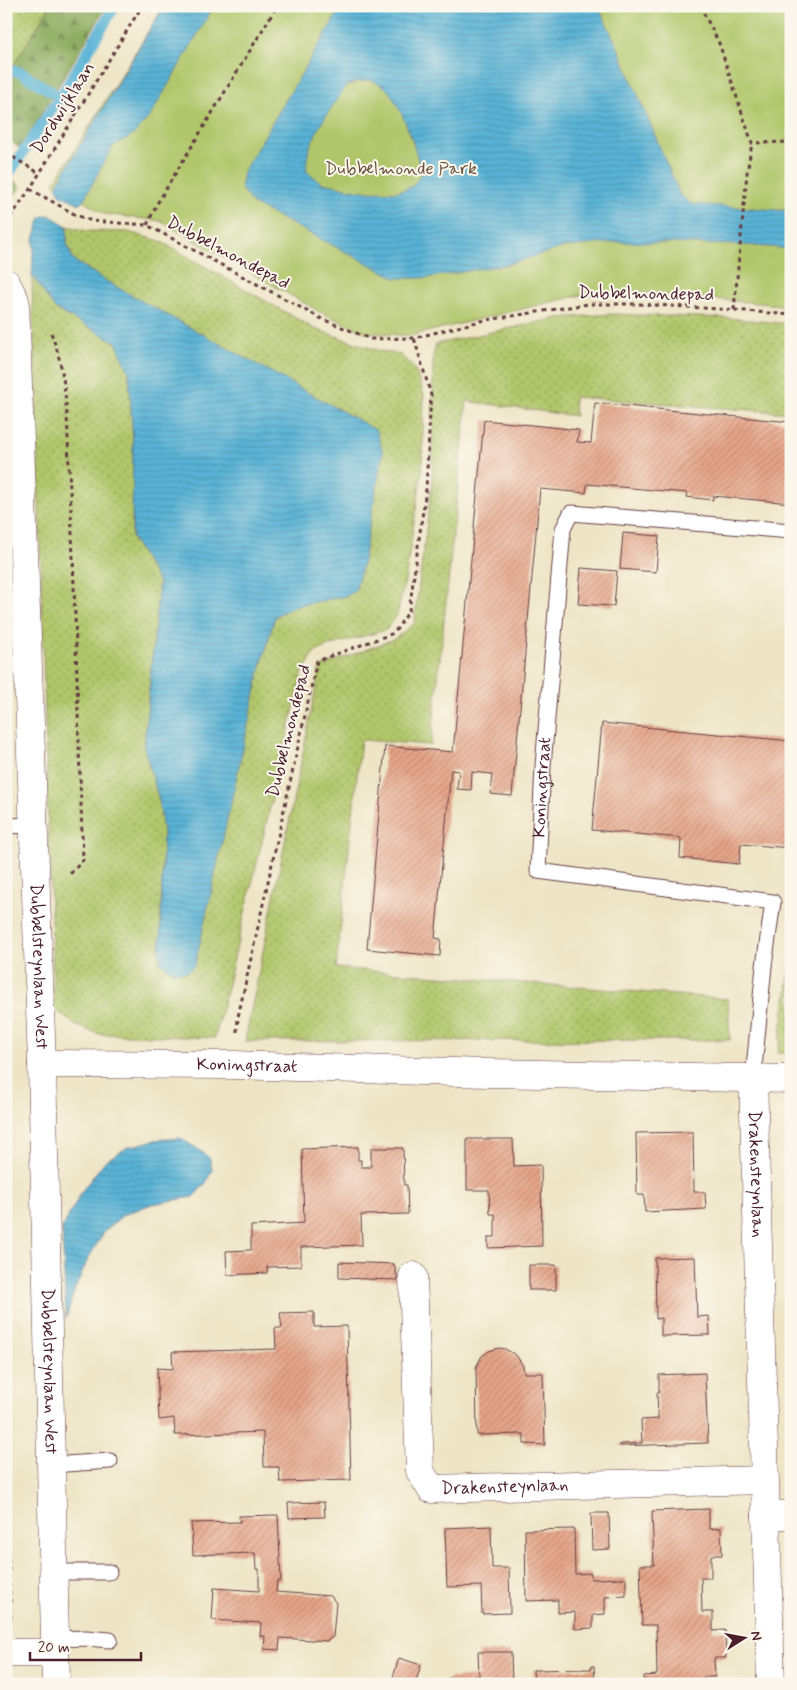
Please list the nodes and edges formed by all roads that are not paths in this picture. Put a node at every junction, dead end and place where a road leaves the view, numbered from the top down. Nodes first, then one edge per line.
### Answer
1 (6, 283) edge
2 (791, 531) edge
3 (19, 825) edge
4 (42, 1064) junction
5 (753, 1078) junction
6 (791, 1079) edge
7 (412, 1276) dead end
8 (110, 1461) dead end
9 (62, 1464) junction
10 (764, 1480) junction
11 (778, 1515) edge
12 (52, 1572) junction
13 (109, 1572) dead end
14 (110, 1640) dead end
15 (48, 1649) junction
16 (6, 1653) edge
17 (56, 1684) edge
18 (771, 1684) edge

1 - 3 street, Dubbelsteynlaan West
2 - 5 lane, Koningstraat
3 - 4 street, Dubbelsteynlaan West
4 - 5 street, Koningstraat
4 - 9 street, Dubbelsteynlaan West
5 - 6 street, Koningstraat
5 - 10 street, Drakensteynlaan
7 - 10 street, Drakensteynlaan
8 - 9 lane
9 - 12 street, Dubbelsteynlaan West
10 - 11 street, Drakensteynlaan
11 - 18 street, Drakensteynlaan
12 - 13 lane
12 - 15 street, Dubbelsteynlaan West
14 - 15 lane
15 - 16 street
15 - 17 street, Dubbelsteynlaan West

